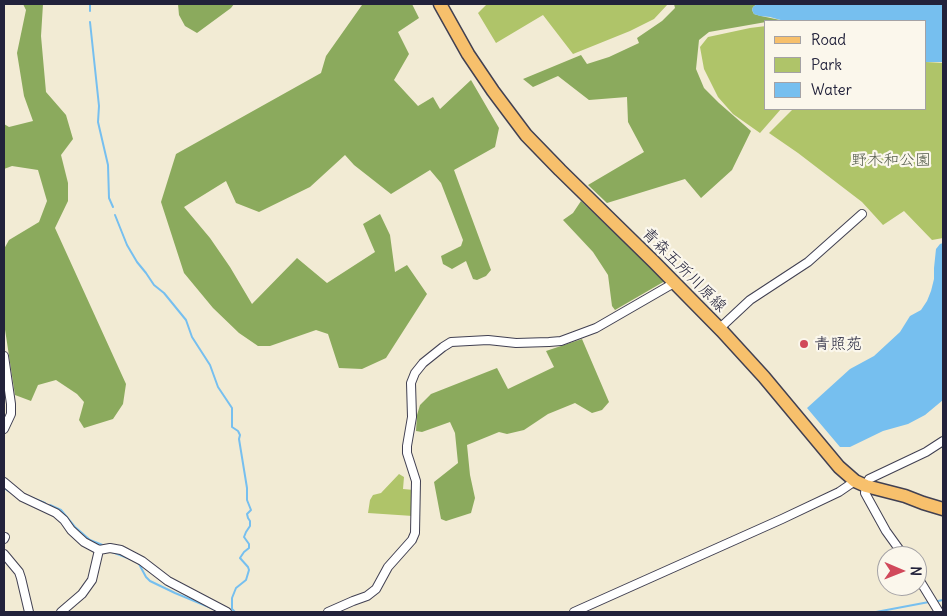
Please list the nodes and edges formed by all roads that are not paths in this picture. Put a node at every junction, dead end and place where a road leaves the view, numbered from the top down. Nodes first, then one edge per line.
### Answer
1 (440, 4) edge
2 (862, 214) dead end
3 (674, 283) junction
4 (720, 328) junction
5 (4, 356) edge
6 (4, 429) edge
7 (943, 441) edge
8 (4, 482) edge
9 (861, 484) junction
10 (943, 509) edge
11 (897, 546) edge
12 (99, 550) junction
13 (4, 554) edge
14 (927, 592) edge
15 (29, 612) edge
16 (61, 612) edge
17 (227, 612) edge
18 (328, 612) edge
19 (574, 612) edge
20 (939, 612) edge

1 - 3 main road, 青森五所川原線
2 - 4 street
3 - 4 main road, 青森五所川原線
3 - 18 street
4 - 9 main road, 青森五所川原線
5 - 6 street
7 - 9 street
8 - 12 street
9 - 10 main road, 青森五所川原線
9 - 11 street
9 - 19 street
12 - 16 street
12 - 17 street
13 - 15 street
14 - 20 street

